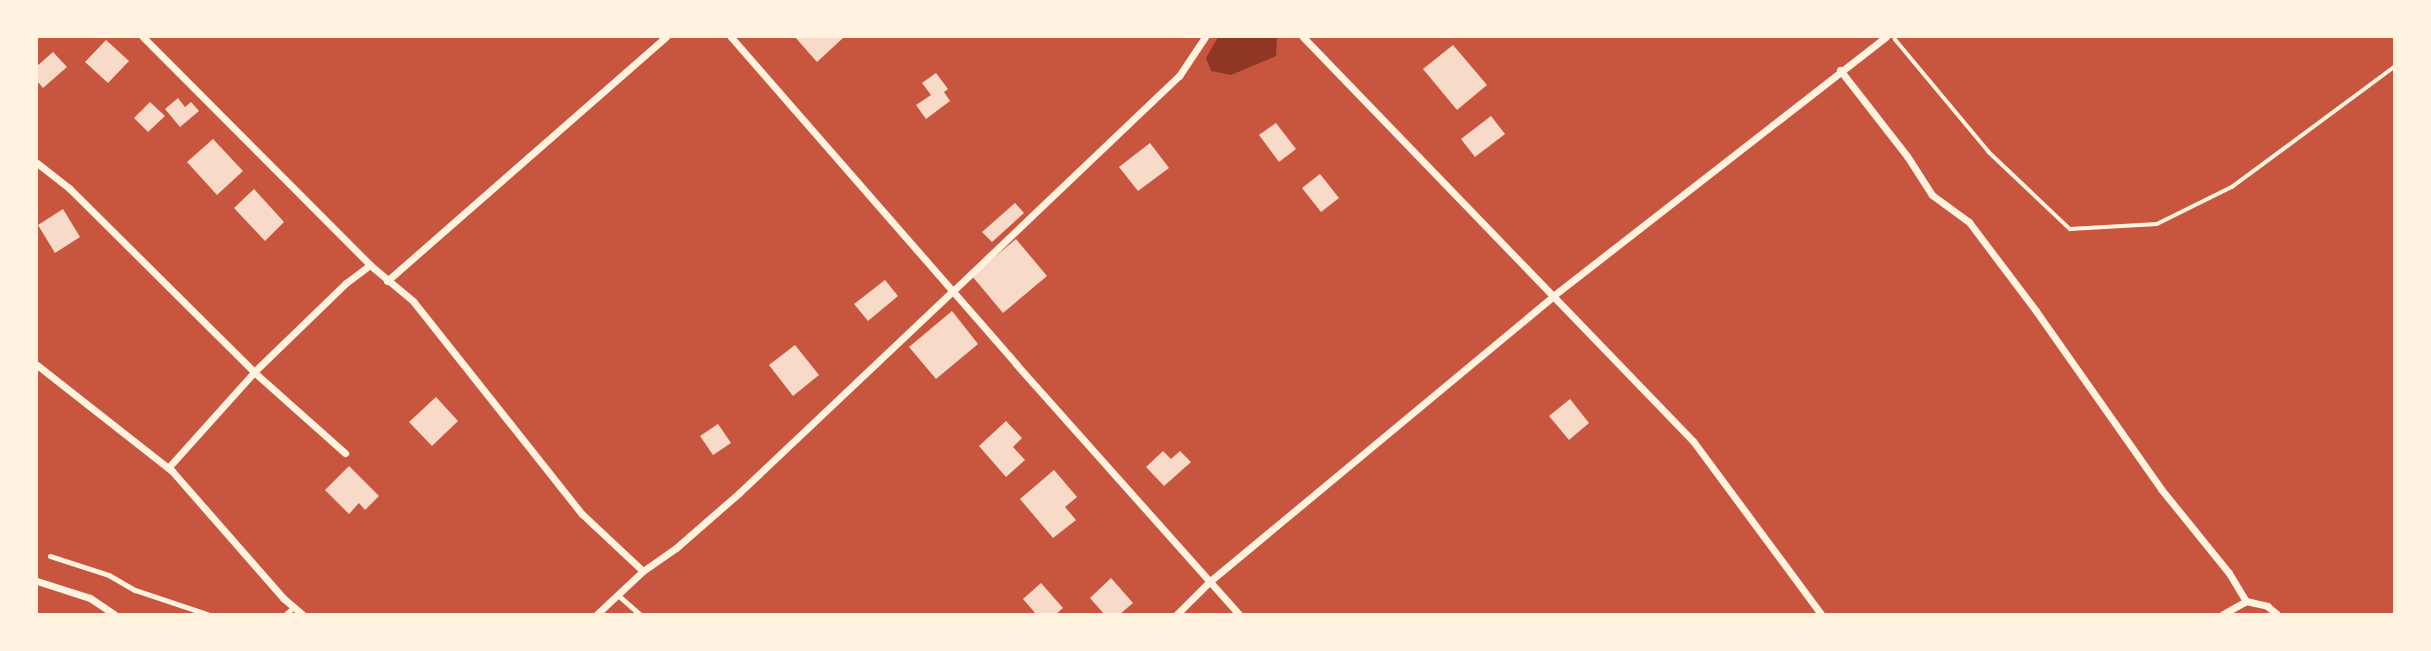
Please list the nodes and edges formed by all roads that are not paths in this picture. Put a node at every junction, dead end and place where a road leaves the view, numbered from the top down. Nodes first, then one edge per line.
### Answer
1 (143, 37) edge
2 (667, 37) edge
3 (731, 37) edge
4 (1205, 37) edge
5 (1303, 37) edge
6 (1886, 37) edge
7 (1840, 70) junction
8 (37, 163) edge
9 (369, 265) junction
10 (387, 281) junction
11 (954, 290) junction
12 (1553, 296) junction
13 (37, 365) edge
14 (254, 372) junction
15 (345, 453) dead end
16 (168, 468) junction
17 (50, 556) dead end
18 (643, 571) junction
19 (37, 580) edge
20 (1209, 582) junction
21 (618, 595) junction
22 (2246, 601) junction
23 (294, 607) junction
24 (114, 614) edge
25 (207, 614) edge
26 (286, 614) edge
27 (302, 614) edge
28 (597, 614) edge
29 (640, 614) edge
30 (1177, 614) edge
31 (1239, 614) edge
32 (1821, 614) edge
33 (2223, 614) edge
34 (2277, 614) edge

1 - 9 street
2 - 10 street
3 - 11 street
4 - 11 street
5 - 12 street
6 - 7 street
7 - 12 street
7 - 22 street
8 - 14 street
9 - 10 street
9 - 14 street
10 - 18 street
11 - 18 street
11 - 20 street
12 - 20 street
12 - 32 street
13 - 16 street
14 - 15 street
14 - 16 street
16 - 23 street
17 - 25 lane
18 - 21 street
19 - 24 street
20 - 30 street
20 - 31 street
21 - 28 street
21 - 29 lane
22 - 33 street
22 - 34 street
23 - 26 lane
23 - 27 street

